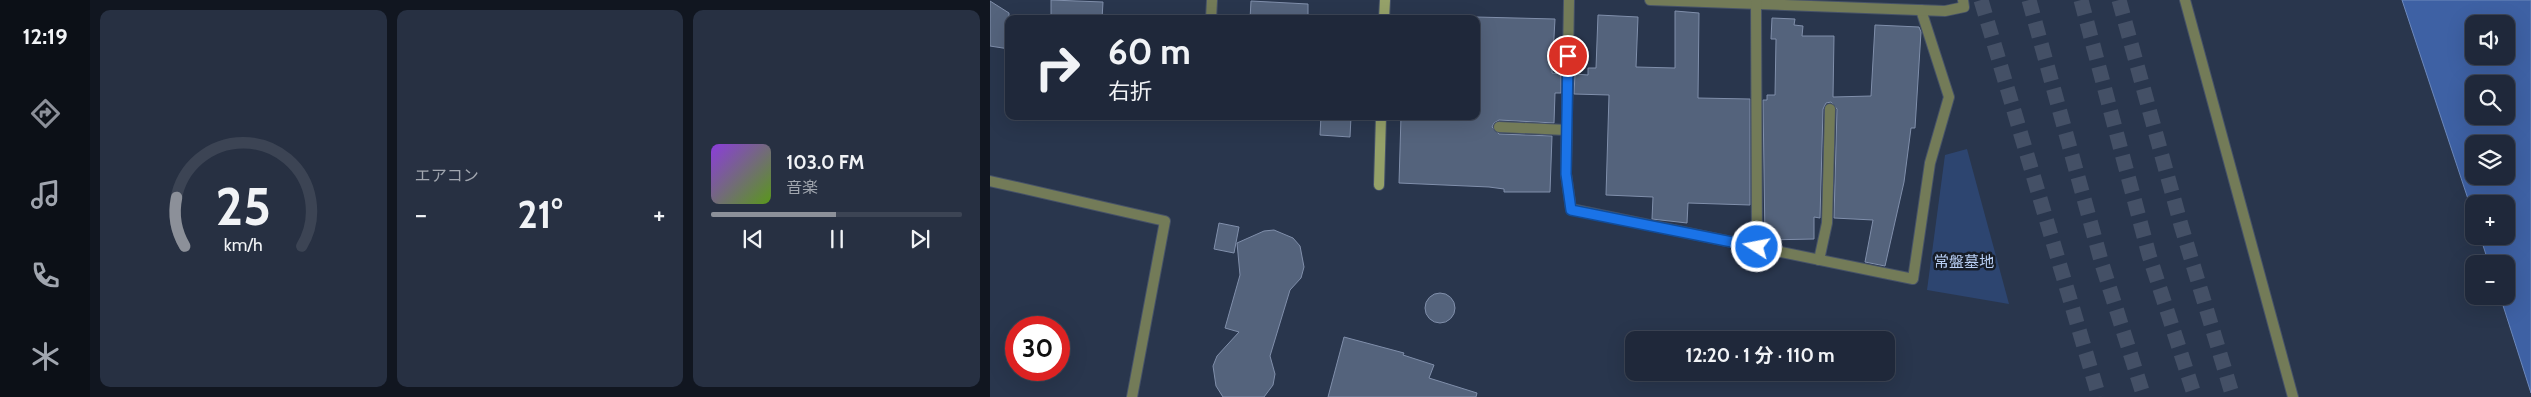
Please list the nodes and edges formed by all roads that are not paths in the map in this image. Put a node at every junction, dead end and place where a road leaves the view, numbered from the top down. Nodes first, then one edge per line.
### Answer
1 (1212, 0) edge
2 (1385, 0) edge
3 (1569, 0) edge
4 (1650, 0) edge
5 (1963, 0) edge
6 (2185, 0) edge
7 (1756, 2) edge
8 (1921, 10) junction
9 (1211, 15) edge
10 (1384, 15) edge
11 (1830, 110) dead end
12 (1381, 120) edge
13 (1499, 127) dead end
14 (1566, 130) junction
15 (990, 181) edge
16 (1379, 185) dead end
17 (1757, 247) junction
18 (1819, 260) junction
19 (1132, 397) edge
20 (2293, 397) edge

1 - 9 street
2 - 10 street
3 - 14 street
4 - 7 street
5 - 8 street
6 - 20 street
7 - 8 street
7 - 17 street
8 - 18 street
11 - 18 street
12 - 16 street
13 - 14 street
14 - 17 street
15 - 19 street
17 - 18 street

